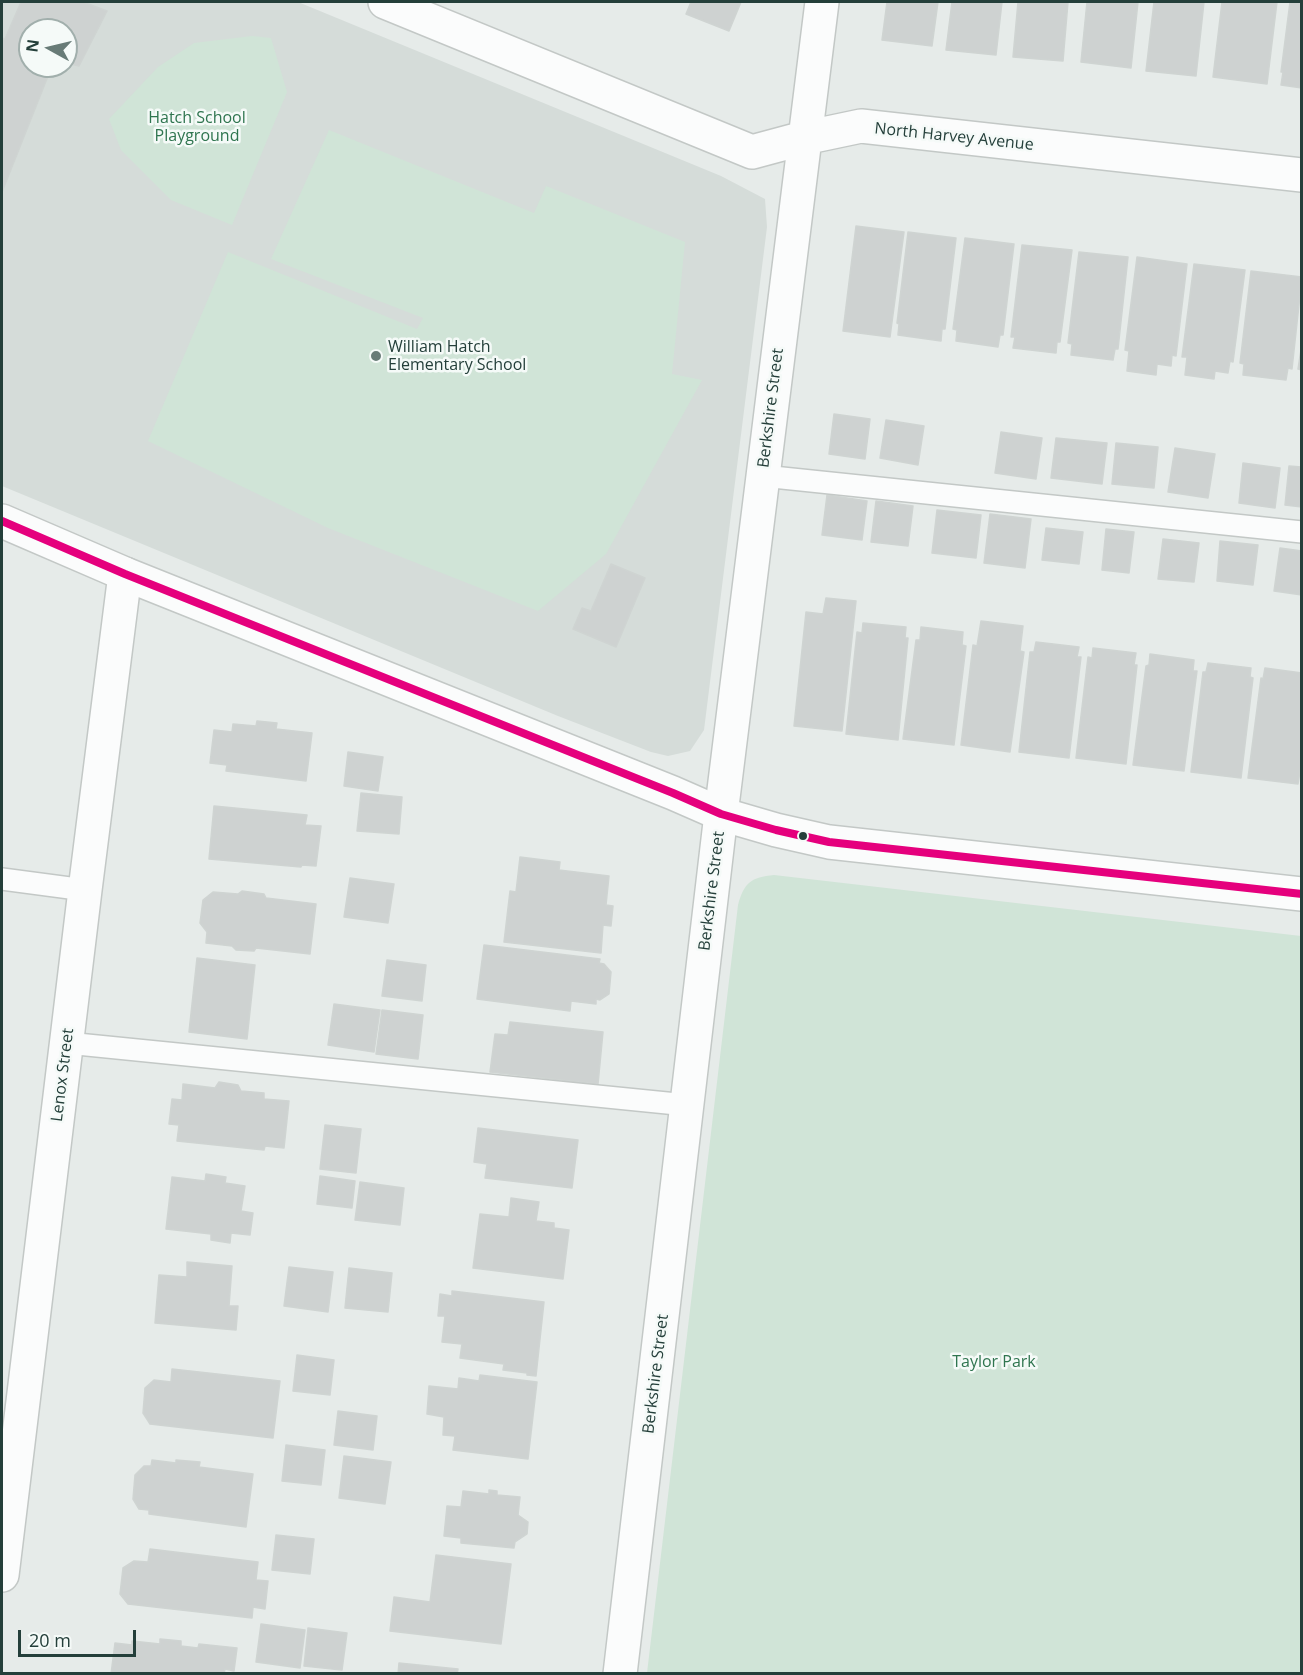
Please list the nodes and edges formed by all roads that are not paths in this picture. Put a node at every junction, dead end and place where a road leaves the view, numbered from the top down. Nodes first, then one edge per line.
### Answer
1 (385, 2) edge
2 (822, 2) edge
3 (804, 138) junction
4 (1302, 174) edge
5 (763, 476) junction
6 (2, 521) edge
7 (1302, 532) edge
8 (125, 574) junction
9 (721, 814) junction
10 (2, 879) edge
11 (85, 890) junction
12 (1302, 894) edge
13 (67, 1043) junction
14 (687, 1105) junction
15 (2, 1575) edge
16 (620, 1674) edge

1 - 3 street, North Harvey Avenue
2 - 3 street, Berkshire Street
3 - 4 street, North Harvey Avenue
3 - 5 street, Berkshire Street
5 - 7 lane
5 - 9 street, Berkshire Street
6 - 8 street
8 - 9 street
8 - 11 street, Lenox Street
9 - 12 street
9 - 14 street, Berkshire Street
10 - 11 lane
11 - 13 street, Lenox Street
13 - 14 lane
13 - 15 street, Lenox Street
14 - 16 street, Berkshire Street

